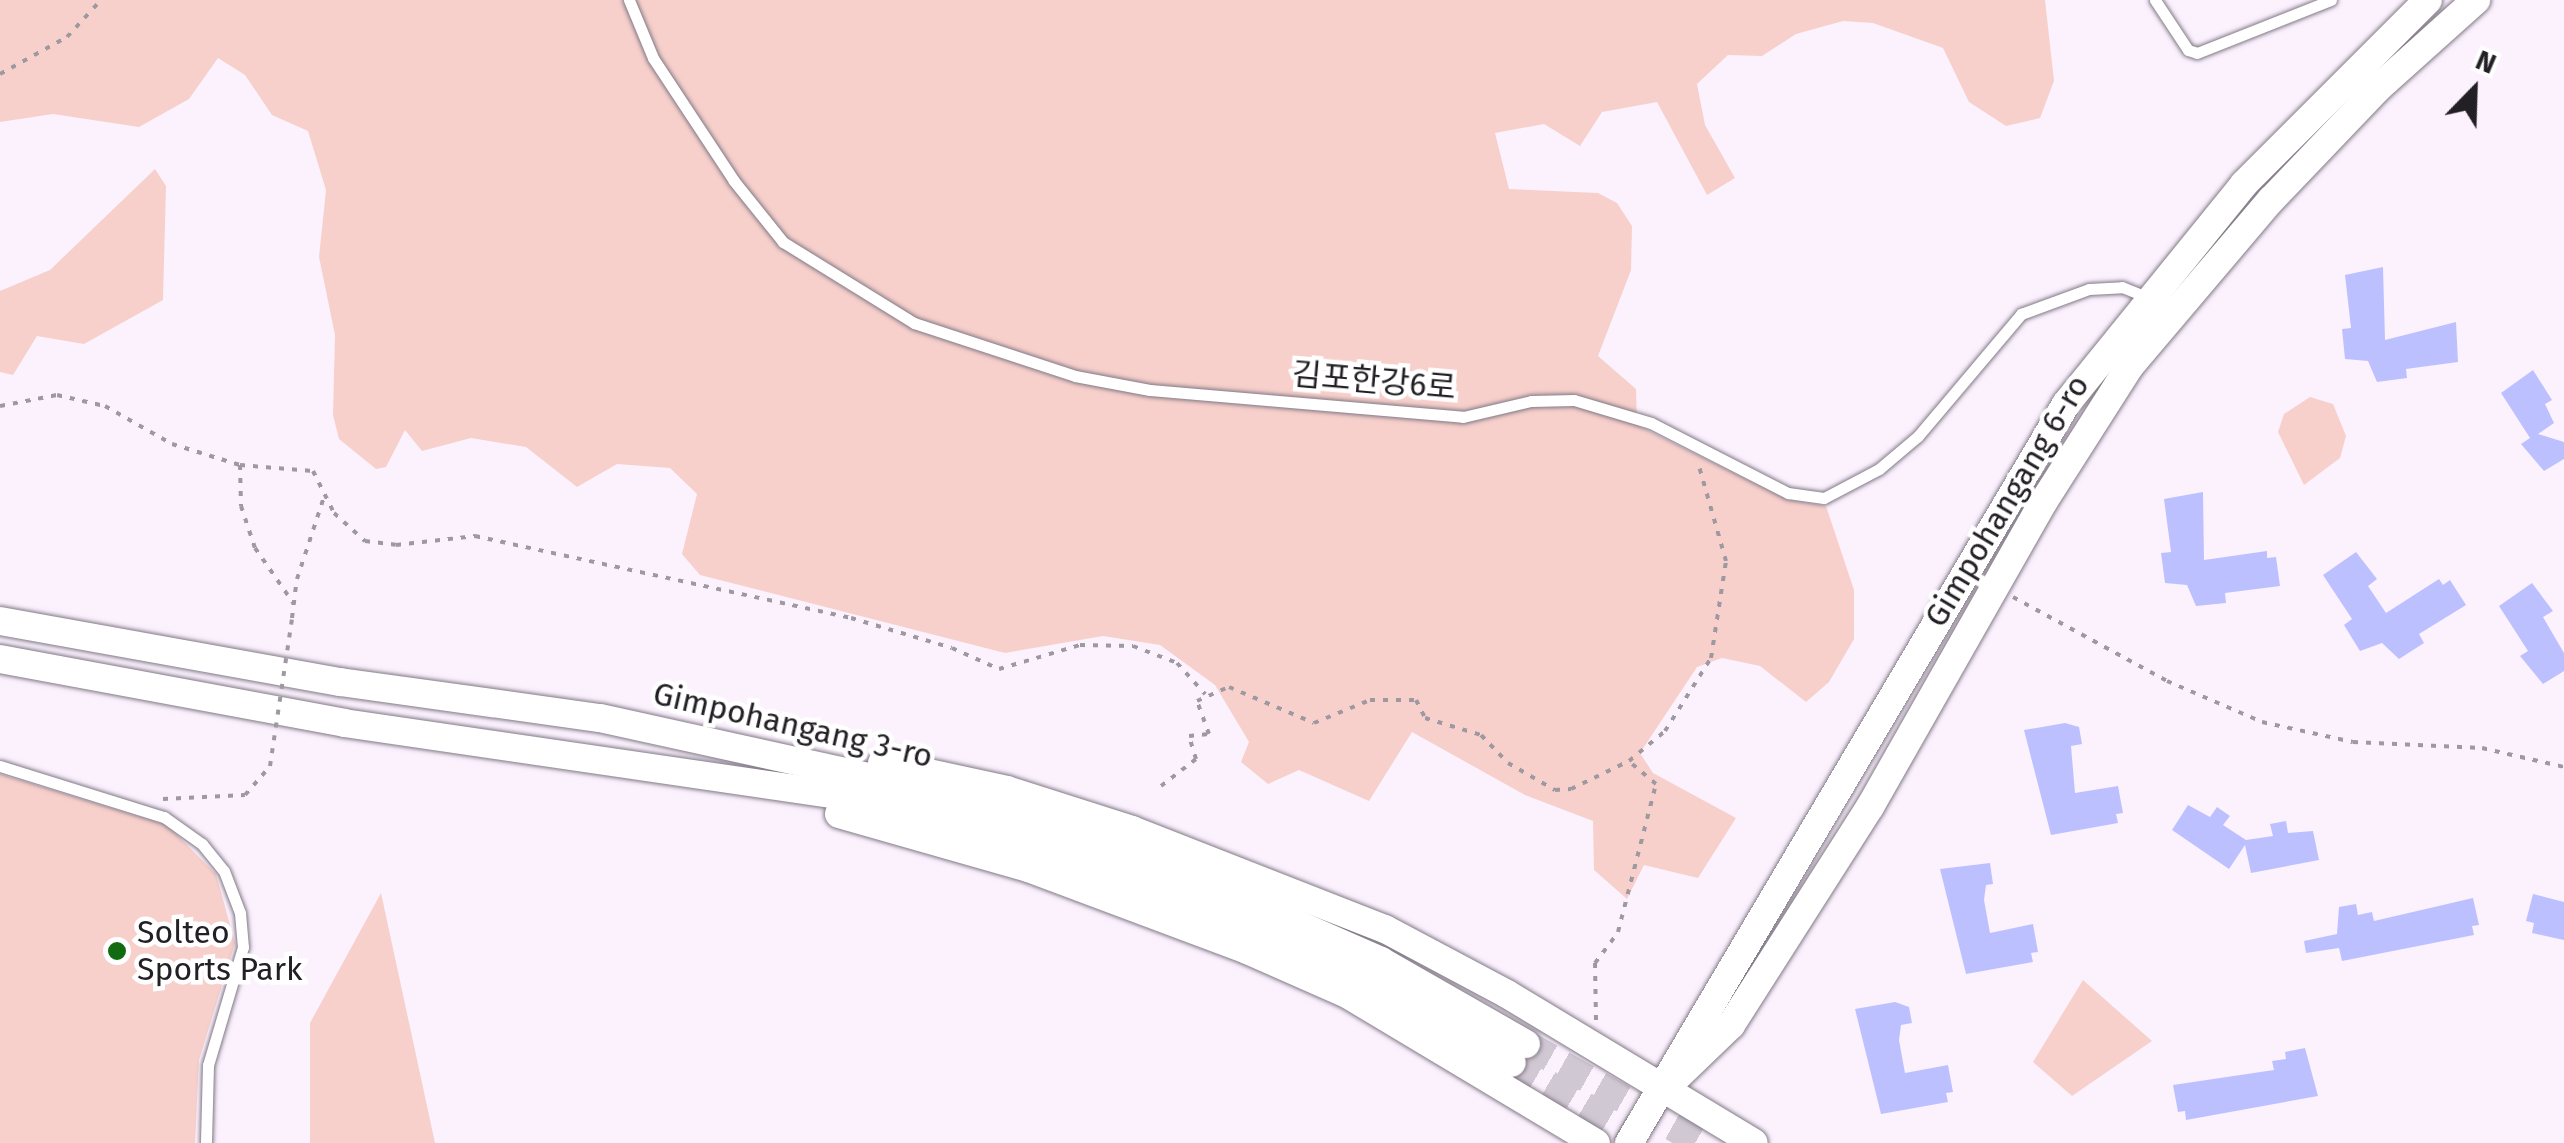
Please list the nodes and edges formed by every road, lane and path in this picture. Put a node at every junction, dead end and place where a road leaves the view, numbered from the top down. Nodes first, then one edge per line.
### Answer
1 (101, 0) edge
2 (629, 0) edge
3 (2154, 0) edge
4 (2331, 0) edge
5 (2428, 0) edge
6 (2476, 0) edge
7 (0, 74) edge
8 (2148, 296) junction
9 (2172, 313) junction
10 (0, 406) edge
11 (1691, 442) junction
12 (240, 465) junction
13 (325, 494) junction
14 (1994, 587) junction
15 (294, 604) junction
16 (0, 621) edge
17 (0, 659) edge
18 (1206, 694) junction
19 (719, 740) junction
20 (1628, 760) junction
21 (0, 766) edge
22 (2564, 766) edge
23 (1161, 786) dead end
24 (140, 806) junction
25 (1552, 1021) junction
26 (1597, 1027) dead end
27 (1516, 1065) junction
28 (1665, 1088) junction
29 (206, 1143) edge
30 (1596, 1143) edge
31 (1629, 1143) edge
32 (1754, 1143) edge

1 - 7 path
2 - 11 lane, 김포한강6로
3 - 4 lane
5 - 8 street, Gimpohangang 6-ro
6 - 9 street, Gimpohangang 6-ro
8 - 9 lane, 김포한강6로
8 - 11 lane, 김포한강6로
8 - 28 street, Gimpohangang 6-ro
9 - 14 street, Gimpohangang 6-ro
10 - 12 path
11 - 20 path
12 - 13 path
12 - 15 path
13 - 15 path
13 - 18 path
14 - 22 path
14 - 28 street, Gimpohangang 6-ro
15 - 24 path, bridge
16 - 19 street, Gimpohangang 3-ro
17 - 27 street
18 - 20 path
18 - 23 path
19 - 25 street
19 - 27 street, Gimpohangang 3-ro
20 - 26 path
21 - 24 lane
24 - 29 lane
25 - 27 street
25 - 28 street
27 - 30 street
28 - 31 street, Gimpohangang 6-ro
28 - 32 street

